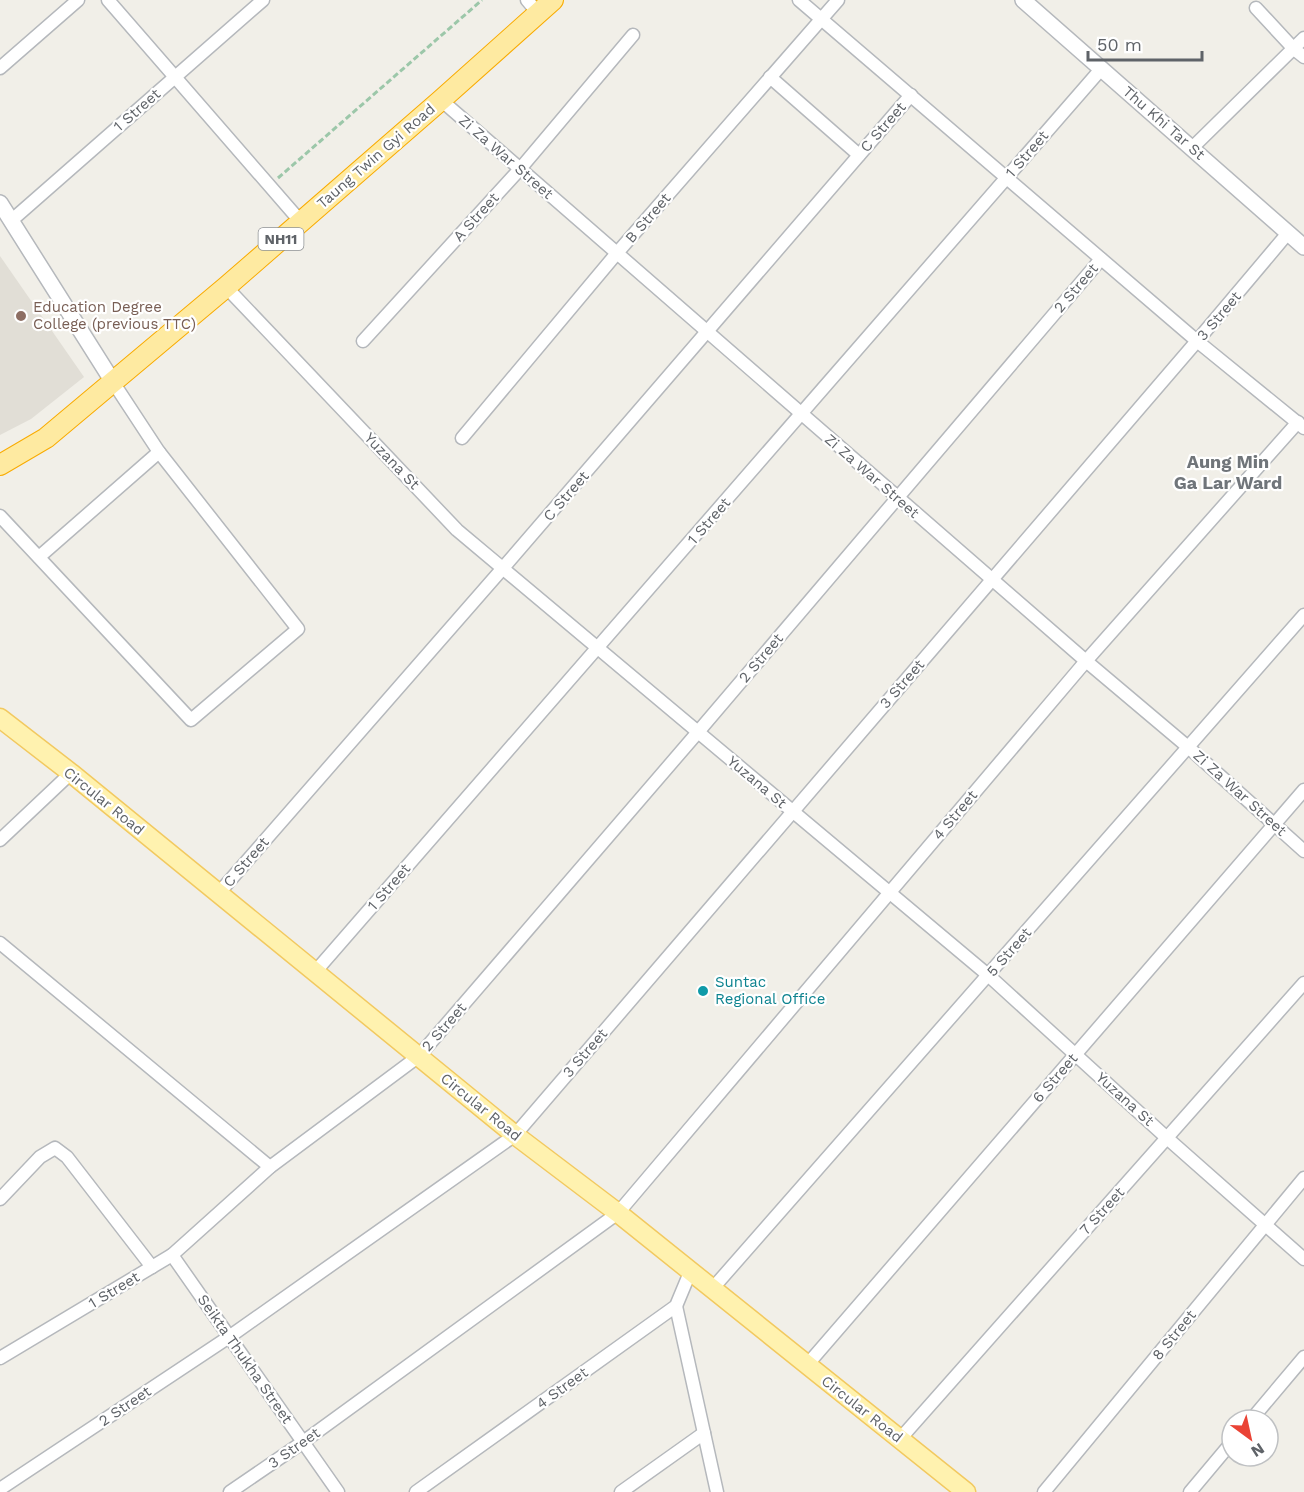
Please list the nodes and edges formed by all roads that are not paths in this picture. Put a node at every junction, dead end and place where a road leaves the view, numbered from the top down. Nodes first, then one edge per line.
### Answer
1 (78, 0) edge
2 (108, 0) edge
3 (263, 0) edge
4 (799, 0) edge
5 (837, 0) edge
6 (1023, 0) edge
7 (539, 4) edge
8 (1256, 8) dead end
9 (821, 19) junction
10 (633, 35) dead end
11 (1304, 38) edge
12 (1299, 53) edge
13 (0, 68) edge
14 (1102, 68) junction
15 (175, 77) junction
16 (770, 77) junction
17 (910, 95) junction
18 (441, 100) junction
19 (1192, 148) junction
20 (859, 155) junction
21 (520, 169) junction
22 (1007, 178) junction
23 (0, 203) edge
24 (12, 220) junction
25 (301, 222) junction
26 (1288, 233) junction
27 (1304, 247) edge
28 (617, 253) junction
29 (1101, 259) junction
30 (226, 287) junction
31 (706, 331) junction
32 (363, 341) dead end
33 (1197, 341) junction
34 (112, 382) junction
35 (802, 414) junction
36 (1301, 425) edge
37 (462, 438) dead end
38 (159, 452) junction
39 (0, 465) edge
40 (898, 497) junction
41 (0, 516) edge
42 (39, 557) junction
43 (503, 568) junction
44 (992, 579) junction
45 (1304, 615) edge
46 (598, 648) junction
47 (1086, 661) junction
48 (0, 718) edge
49 (698, 732) junction
50 (1188, 747) junction
51 (71, 773) junction
52 (1304, 790) edge
53 (793, 812) junction
54 (1274, 825) junction
55 (0, 840) edge
56 (1304, 851) edge
57 (890, 893) junction
58 (218, 894) junction
59 (0, 943) edge
60 (315, 972) junction
61 (988, 975) junction
62 (1304, 983) edge
63 (1076, 1054) junction
64 (419, 1056) junction
65 (515, 1135) junction
66 (1167, 1138) junction
67 (270, 1167) junction
68 (1304, 1178) edge
69 (0, 1199) edge
70 (618, 1213) junction
71 (1264, 1224) junction
72 (172, 1255) junction
73 (1304, 1259) edge
74 (152, 1267) junction
75 (691, 1270) junction
76 (713, 1288) junction
77 (676, 1306) junction
78 (229, 1336) junction
79 (1304, 1357) edge
80 (0, 1358) edge
81 (807, 1365) junction
82 (1261, 1408) edge
83 (704, 1433) junction
84 (900, 1439) junction
85 (303, 1443) junction
86 (1220, 1456) edge
87 (0, 1489) edge
88 (959, 1490) edge
89 (230, 1492) edge
90 (338, 1492) edge
91 (416, 1492) edge
92 (621, 1492) edge
93 (717, 1492) edge
94 (1044, 1492) edge
95 (1190, 1492) edge

1 - 13 street
2 - 15 street
3 - 15 street, 1 Street
4 - 9 street
5 - 9 street, B Street
6 - 14 street, Thu Khi Tar St
7 - 18 highway, Taung Twin Gyi Road / NH11
8 - 12 street
9 - 16 street, B Street
9 - 17 street
10 - 21 street, A Street
11 - 12 street
12 - 19 street
14 - 19 street, Thu Khi Tar St
14 - 22 street, 1 Street
15 - 24 street, 1 Street
15 - 25 street
16 - 20 street
16 - 28 street, B Street
17 - 20 street, C Street
17 - 22 street
18 - 21 street, Zi Za War Street
18 - 25 highway, Taung Twin Gyi Road / NH11
19 - 26 street, Thu Khi Tar St
20 - 31 street, C Street
21 - 28 street, Zi Za War Street
21 - 32 street, A Street
22 - 29 street
22 - 35 street, 1 Street
23 - 24 street
24 - 34 street
25 - 30 highway, Taung Twin Gyi Road / NH11
26 - 27 street, Thu Khi Tar St
26 - 33 street, 3 Street
28 - 31 street, Zi Za War Street
28 - 37 street, B Street
29 - 33 street
29 - 40 street, 2 Street
30 - 34 highway, Taung Twin Gyi Road / NH11
30 - 43 street, Yuzana St
31 - 35 street, Zi Za War Street
31 - 43 street, C Street
33 - 36 street
33 - 44 street, 3 Street
34 - 38 street
34 - 39 highway, Taung Twin Gyi Road / NH11
35 - 40 street, Zi Za War Street
35 - 46 street, 1 Street
36 - 47 street, 4 Street
38 - 42 street
38 - 42 street
40 - 44 street, Zi Za War Street
40 - 49 street, 2 Street
41 - 42 street
43 - 46 street, Yuzana St
43 - 58 street, C Street
44 - 47 street, Zi Za War Street
44 - 53 street, 3 Street
45 - 50 street, 5 Street
46 - 49 street, Yuzana St
46 - 60 street, 1 Street
47 - 50 street, Zi Za War Street
47 - 57 street, 4 Street
48 - 51 main road, Circular Road
49 - 53 street, Yuzana St
49 - 64 street, 2 Street
50 - 54 street, Zi Za War Street
50 - 61 street, 5 Street
51 - 55 street
51 - 58 main road, Circular Road
52 - 54 street, 6 Street
53 - 57 street, Yuzana St
53 - 65 street, 3 Street
54 - 56 street, Zi Za War Street
54 - 63 street, 6 Street
57 - 61 street, Yuzana St
57 - 70 street, 4 Street
58 - 60 main road, Circular Road
59 - 67 street
60 - 64 main road, Circular Road
61 - 63 street, Yuzana St
61 - 76 street, 5 Street
62 - 66 street, 7 Street
63 - 66 street, Yuzana St
63 - 81 street, 6 Street
64 - 65 main road, Circular Road
64 - 67 street, 1 Street
65 - 70 main road, Circular Road
65 - 78 street, 2 Street
66 - 71 street, Yuzana St
66 - 84 street, 7 Street
67 - 72 street, 1 Street
68 - 71 street, 8 Street
69 - 74 street
70 - 75 main road, Circular Road
70 - 85 street, 3 Street
71 - 73 street, Yuzana St
71 - 94 street, 8 Street
72 - 74 street, 1 Street
72 - 78 street, Seikta Thukha Street
74 - 80 street, 1 Street
75 - 76 main road, Circular Road
75 - 77 street
76 - 81 main road, Circular Road
77 - 83 street
77 - 91 street, 4 Street
78 - 85 street, Seikta Thukha Street
78 - 87 street, 2 Street
79 - 82 street
81 - 84 main road, Circular Road
83 - 92 street
83 - 93 street
84 - 88 main road, Circular Road
85 - 89 street, 3 Street
85 - 90 street, Seikta Thukha Street
86 - 95 street

